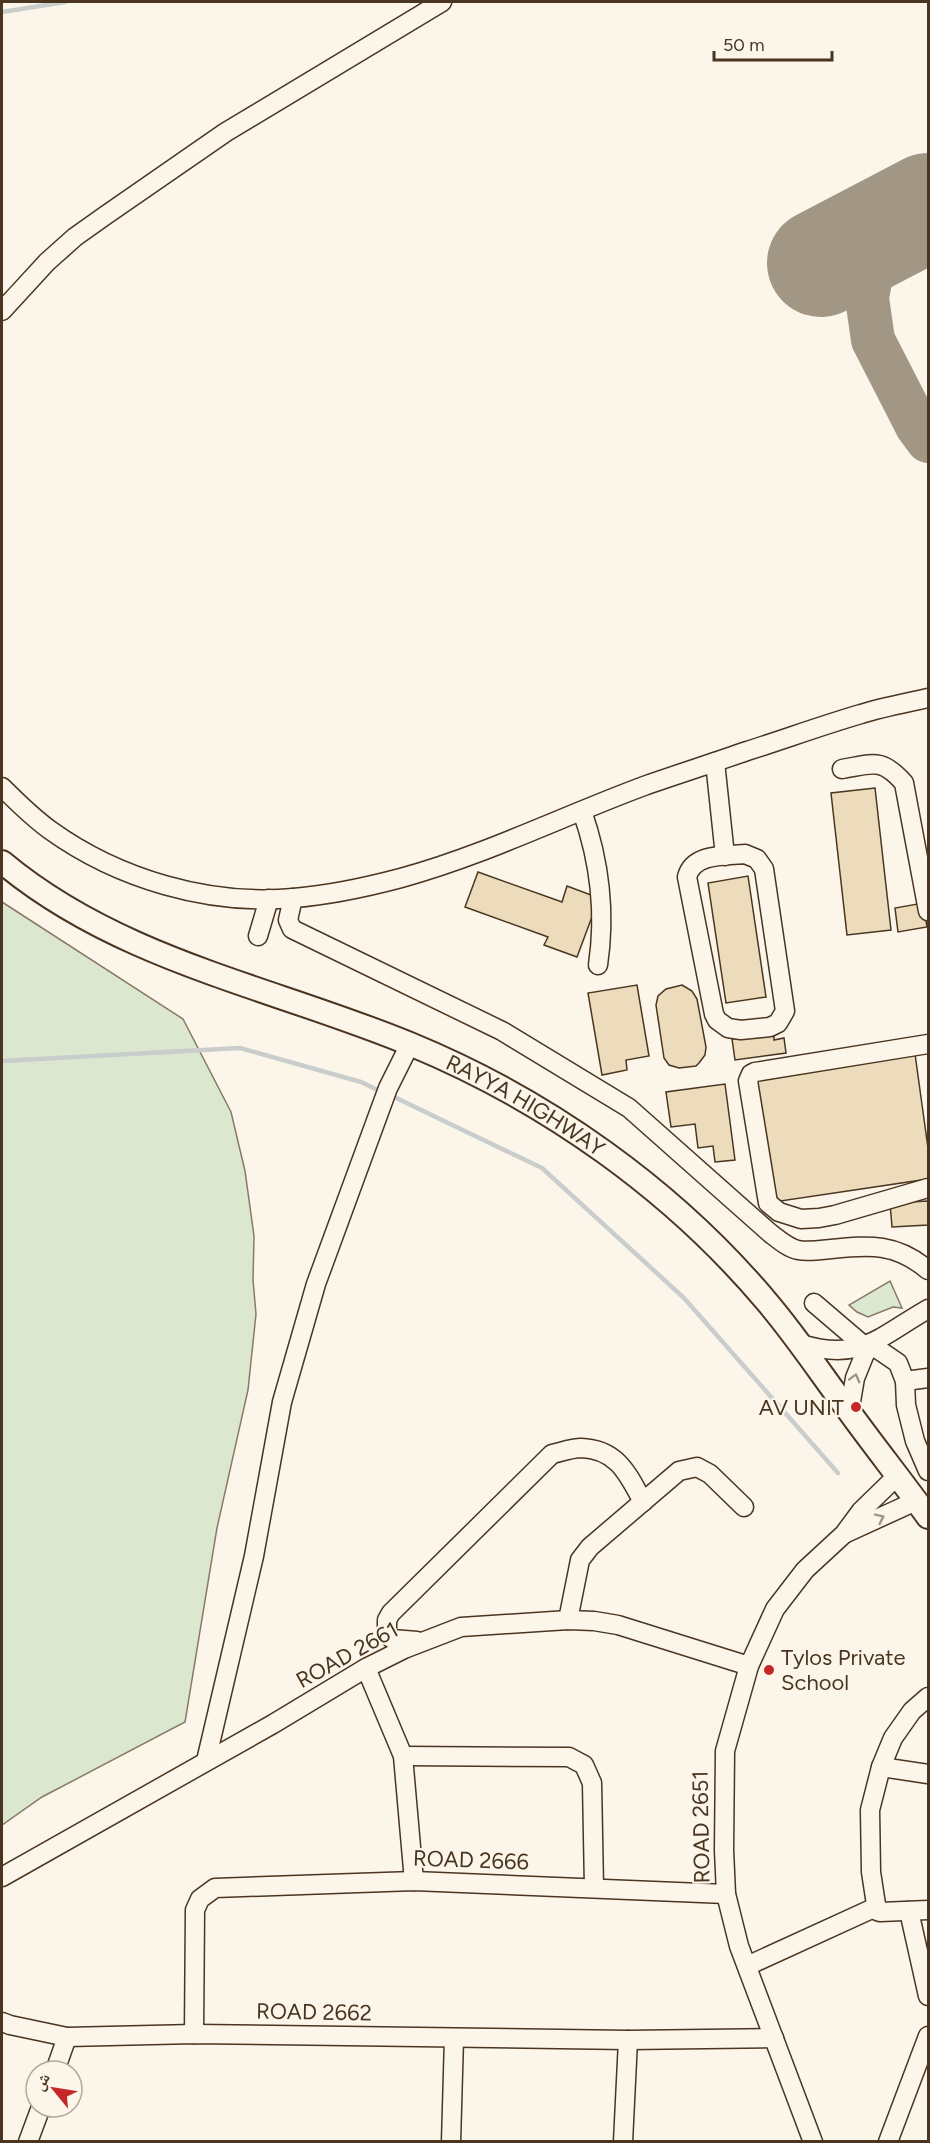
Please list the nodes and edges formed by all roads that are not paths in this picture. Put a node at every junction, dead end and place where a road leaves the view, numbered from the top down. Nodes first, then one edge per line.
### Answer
1 (442, 2) edge
2 (2, 310) edge
3 (928, 698) edge
4 (715, 762) junction
5 (842, 769) dead end
6 (2, 787) edge
7 (582, 811) junction
8 (725, 856) junction
9 (2, 862) edge
10 (268, 898) junction
11 (293, 898) junction
12 (928, 911) edge
13 (258, 936) dead end
14 (598, 965) dead end
15 (410, 1044) junction
16 (928, 1044) edge
17 (928, 1188) edge
18 (928, 1270) edge
19 (814, 1303) dead end
20 (928, 1309) edge
21 (801, 1344) junction
22 (868, 1346) junction
23 (921, 1383) edge
24 (849, 1413) junction
25 (928, 1471) edge
26 (897, 1476) junction
27 (643, 1502) junction
28 (744, 1507) dead end
29 (922, 1509) edge
30 (844, 1534) junction
31 (568, 1620) junction
32 (421, 1642) junction
33 (749, 1666) junction
34 (366, 1668) junction
35 (928, 1697) edge
36 (403, 1756) junction
37 (206, 1761) junction
38 (881, 1767) junction
39 (925, 1774) edge
40 (2, 1877) edge
41 (414, 1881) junction
42 (594, 1888) junction
43 (726, 1894) junction
44 (876, 1907) junction
45 (928, 1910) edge
46 (909, 1911) junction
47 (747, 1966) junction
48 (928, 1996) edge
49 (2, 2022) edge
50 (194, 2034) junction
51 (928, 2036) edge
52 (67, 2037) junction
53 (454, 2038) junction
54 (774, 2038) junction
55 (628, 2040) junction
56 (59, 2059) edge
57 (37, 2119) edge
58 (28, 2142) edge
59 (451, 2142) edge
60 (623, 2142) edge
61 (813, 2142) edge
62 (888, 2142) edge

1 - 2 street
3 - 4 street
4 - 7 street
4 - 8 street
5 - 12 street
6 - 10 street
7 - 11 street
7 - 14 street
8 - 8 street
9 - 15 main road, RAYYA HIGHWAY
10 - 11 street
10 - 13 street
11 - 18 street
15 - 21 main road, RAYYA HIGHWAY
15 - 37 street
16 - 17 street
19 - 22 street
20 - 22 street
21 - 22 street
21 - 24 main road, RAYYA HIGHWAY
22 - 23 street
24 -> 22 street
23 - 25 street
24 - 26 main road, RAYYA HIGHWAY
26 - 29 main road, RAYYA HIGHWAY
26 - 30 street, ROAD 2651
27 - 28 street
27 - 31 street
27 - 32 street
30 -> 29 street, ROAD 2651
30 - 33 street, ROAD 2651
31 - 32 street, ROAD 2661
31 - 33 street, ROAD 2661
32 - 34 street, ROAD 2661
33 - 43 street, ROAD 2651
34 - 36 street
34 - 37 street, ROAD 2661
35 - 38 street
36 - 41 street
36 - 42 street
37 - 40 street, ROAD 2661
38 - 39 street
38 - 44 street
41 - 42 street, ROAD 2666
41 - 50 street, ROAD 2666
42 - 43 street, ROAD 2666
43 - 47 street, ROAD 2651
44 - 46 street
44 - 47 street
45 - 46 street
46 - 48 street
47 - 54 street, ROAD 2651
49 - 52 street, ROAD 2662
50 - 52 street, ROAD 2662
50 - 53 street, ROAD 2662
51 - 62 street
52 - 56 street
53 - 55 street, ROAD 2662
53 - 59 street
54 - 55 street, ROAD 2662
54 - 61 street, ROAD 2651
55 - 60 street
57 - 58 street

